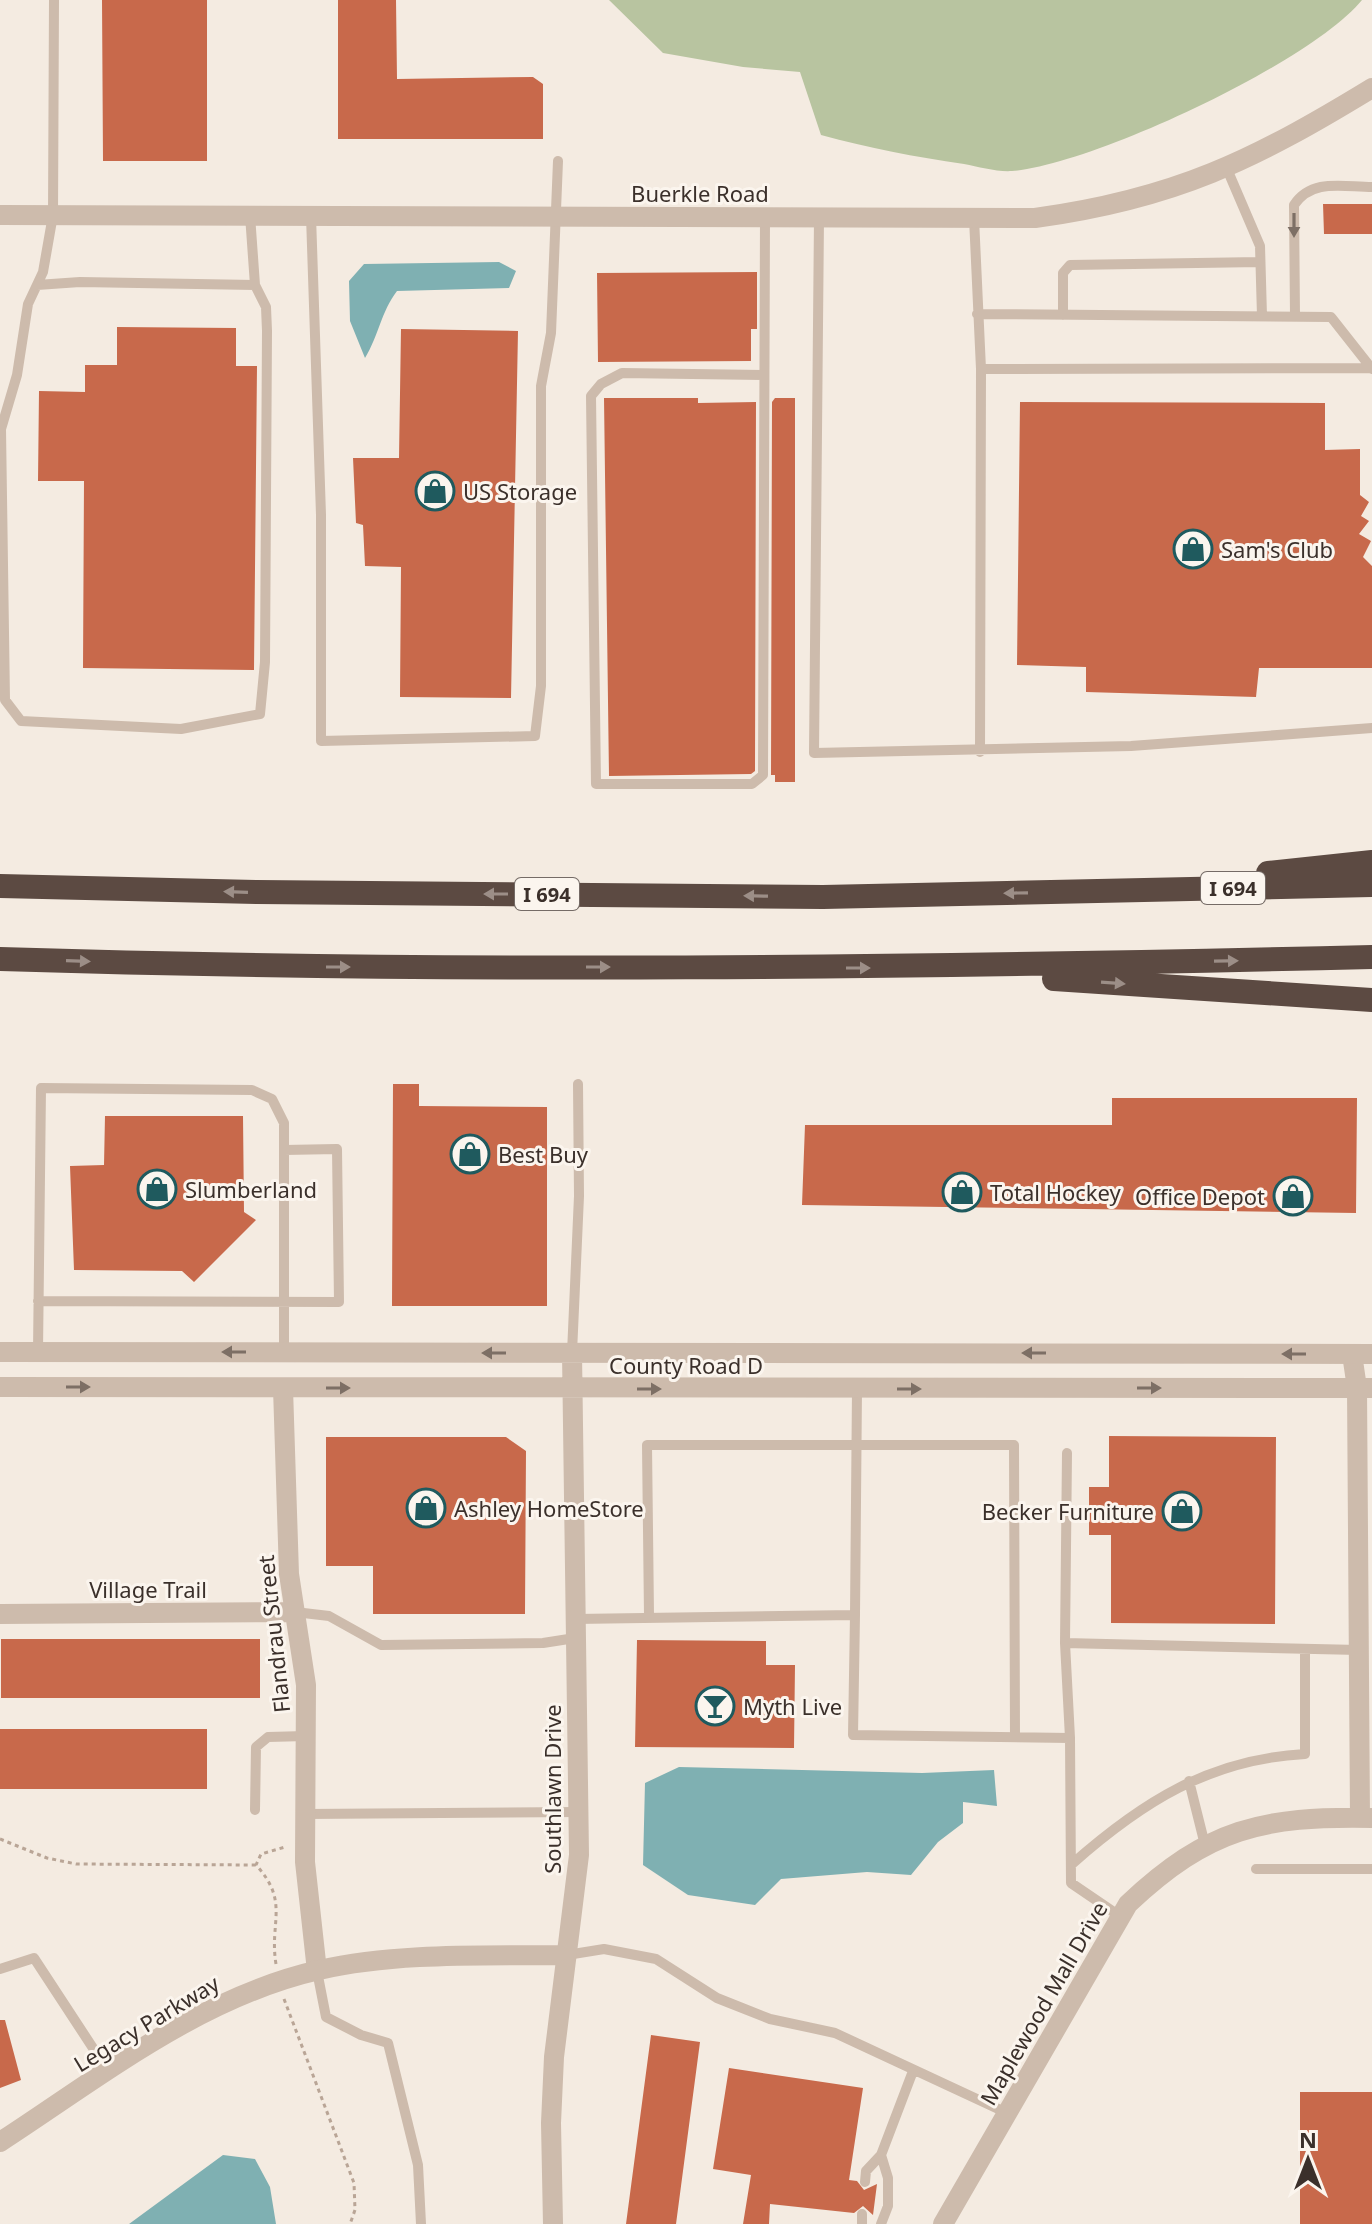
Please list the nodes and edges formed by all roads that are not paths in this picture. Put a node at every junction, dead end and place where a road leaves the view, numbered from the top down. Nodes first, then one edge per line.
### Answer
1 (54, 0) edge
2 (1372, 88) edge
3 (558, 161) dead end
4 (1227, 169) junction
5 (1372, 187) edge
6 (0, 215) edge
7 (53, 215) junction
8 (250, 215) junction
9 (311, 216) junction
10 (557, 216) junction
11 (765, 217) junction
12 (819, 218) junction
13 (974, 218) junction
14 (1260, 262) junction
15 (37, 285) junction
16 (255, 285) junction
17 (977, 314) junction
18 (1063, 315) junction
19 (1262, 316) junction
20 (1295, 316) junction
21 (1372, 368) edge
22 (981, 369) junction
23 (763, 375) junction
24 (1372, 728) edge
25 (980, 752) junction
26 (1372, 862) edge
27 (1372, 885) edge
28 (0, 886) edge
29 (1094, 891) junction
30 (1372, 957) edge
31 (0, 959) edge
32 (896, 968) junction
33 (1372, 1000) edge
34 (578, 1084) dead end
35 (284, 1150) junction
36 (38, 1301) junction
37 (284, 1303) junction
38 (0, 1352) edge
39 (38, 1352) junction
40 (284, 1352) junction
41 (572, 1353) junction
42 (1362, 1354) edge
43 (0, 1387) edge
44 (283, 1388) junction
45 (1365, 1388) edge
46 (571, 1389) junction
47 (857, 1389) junction
48 (857, 1445) junction
49 (1067, 1453) dead end
50 (295, 1612) junction
51 (0, 1614) edge
52 (649, 1615) junction
53 (855, 1615) junction
54 (575, 1628) junction
55 (1065, 1643) junction
56 (1305, 1649) junction
57 (1359, 1650) junction
58 (1366, 1704) edge
59 (306, 1736) junction
60 (1015, 1737) junction
61 (1070, 1738) junction
62 (1189, 1781) junction
63 (255, 1810) dead end
64 (578, 1812) junction
65 (305, 1814) junction
66 (1366, 1818) edge
67 (1205, 1845) junction
68 (1072, 1864) junction
69 (1256, 1869) dead end
70 (1372, 1869) edge
71 (1121, 1917) junction
72 (567, 1955) junction
73 (0, 1969) edge
74 (317, 1971) junction
75 (913, 2071) junction
76 (109, 2072) junction
77 (1007, 2113) junction
78 (0, 2142) edge
79 (881, 2155) junction
80 (865, 2182) dead end
81 (421, 2224) edge
82 (553, 2224) edge
83 (881, 2224) edge
84 (943, 2224) edge

1 - 7 lane
2 - 4 street, Buerkle Road
3 - 10 lane
4 - 13 street, Buerkle Road
4 - 14 lane
5 -> 20 lane
6 - 7 street, Buerkle Road
7 - 8 street, Buerkle Road
7 - 15 lane
8 - 9 street, Buerkle Road
8 - 16 lane
9 - 10 street, Buerkle Road
9 - 10 lane
10 - 11 street, Buerkle Road
11 - 12 street, Buerkle Road
11 - 23 lane
12 - 13 street, Buerkle Road
12 - 25 lane
13 - 17 lane
14 - 18 lane
14 - 19 lane
15 - 16 lane
15 - 16 lane
17 - 18 lane
17 - 22 lane
18 - 19 lane
19 - 20 lane
20 - 21 lane
21 - 22 lane
22 - 25 lane
23 - 23 lane
24 - 25 lane
26 - 29 highway
27 - 29 highway, I 694
29 -> 28 highway, I 694
32 -> 30 highway
31 -> 32 highway
32 -> 33 highway
34 - 41 lane
35 - 36 lane
35 - 37 lane
35 - 37 lane
36 - 37 lane
36 - 39 lane
37 - 40 lane
38 - 39 street, County Road D
40 -> 39 street, County Road D
41 -> 40 street, County Road D
42 -> 41 street, County Road D
41 - 46 street, Southlawn Drive
42 - 45 street, Maplewood Mall Drive
43 -> 44 street, County Road D
44 -> 46 street, County Road D
44 - 50 street, Flandrau Street
47 -> 45 street, County Road D
45 - 57 street, Maplewood Mall Drive
46 -> 47 street, County Road D
46 - 54 street, Southlawn Drive
47 - 48 lane
48 - 52 lane
48 - 53 lane
48 - 60 lane
49 - 55 lane
50 - 51 street, Village Trail
50 - 54 lane
50 - 59 street, Flandrau Street
52 - 53 lane
52 - 54 lane
53 - 60 lane
54 - 64 street, Southlawn Drive
55 - 56 lane
55 - 61 lane
56 - 57 lane
56 - 62 lane
57 - 58 street, Maplewood Mall Drive
58 - 66 street, Maplewood Mall Drive
59 - 63 lane
59 - 65 street, Flandrau Street
60 - 61 lane
61 - 68 lane
62 - 67 lane
62 - 68 lane
64 - 65 lane
64 - 72 street, Southlawn Drive
65 - 74 street, Flandrau Street
66 - 67 street, Maplewood Mall Drive
67 - 71 street, Maplewood Mall Drive
68 - 71 lane
69 - 70 lane
71 - 77 street, Maplewood Mall Drive
72 - 74 street, Legacy Parkway
72 - 75 lane
72 - 82 street, Southlawn Drive
73 - 76 lane
74 - 76 street, Legacy Parkway
74 - 81 lane
75 - 77 lane
75 - 79 lane
76 - 78 street, Legacy Parkway
77 - 84 street, Maplewood Mall Drive
79 - 80 lane
79 - 83 lane

